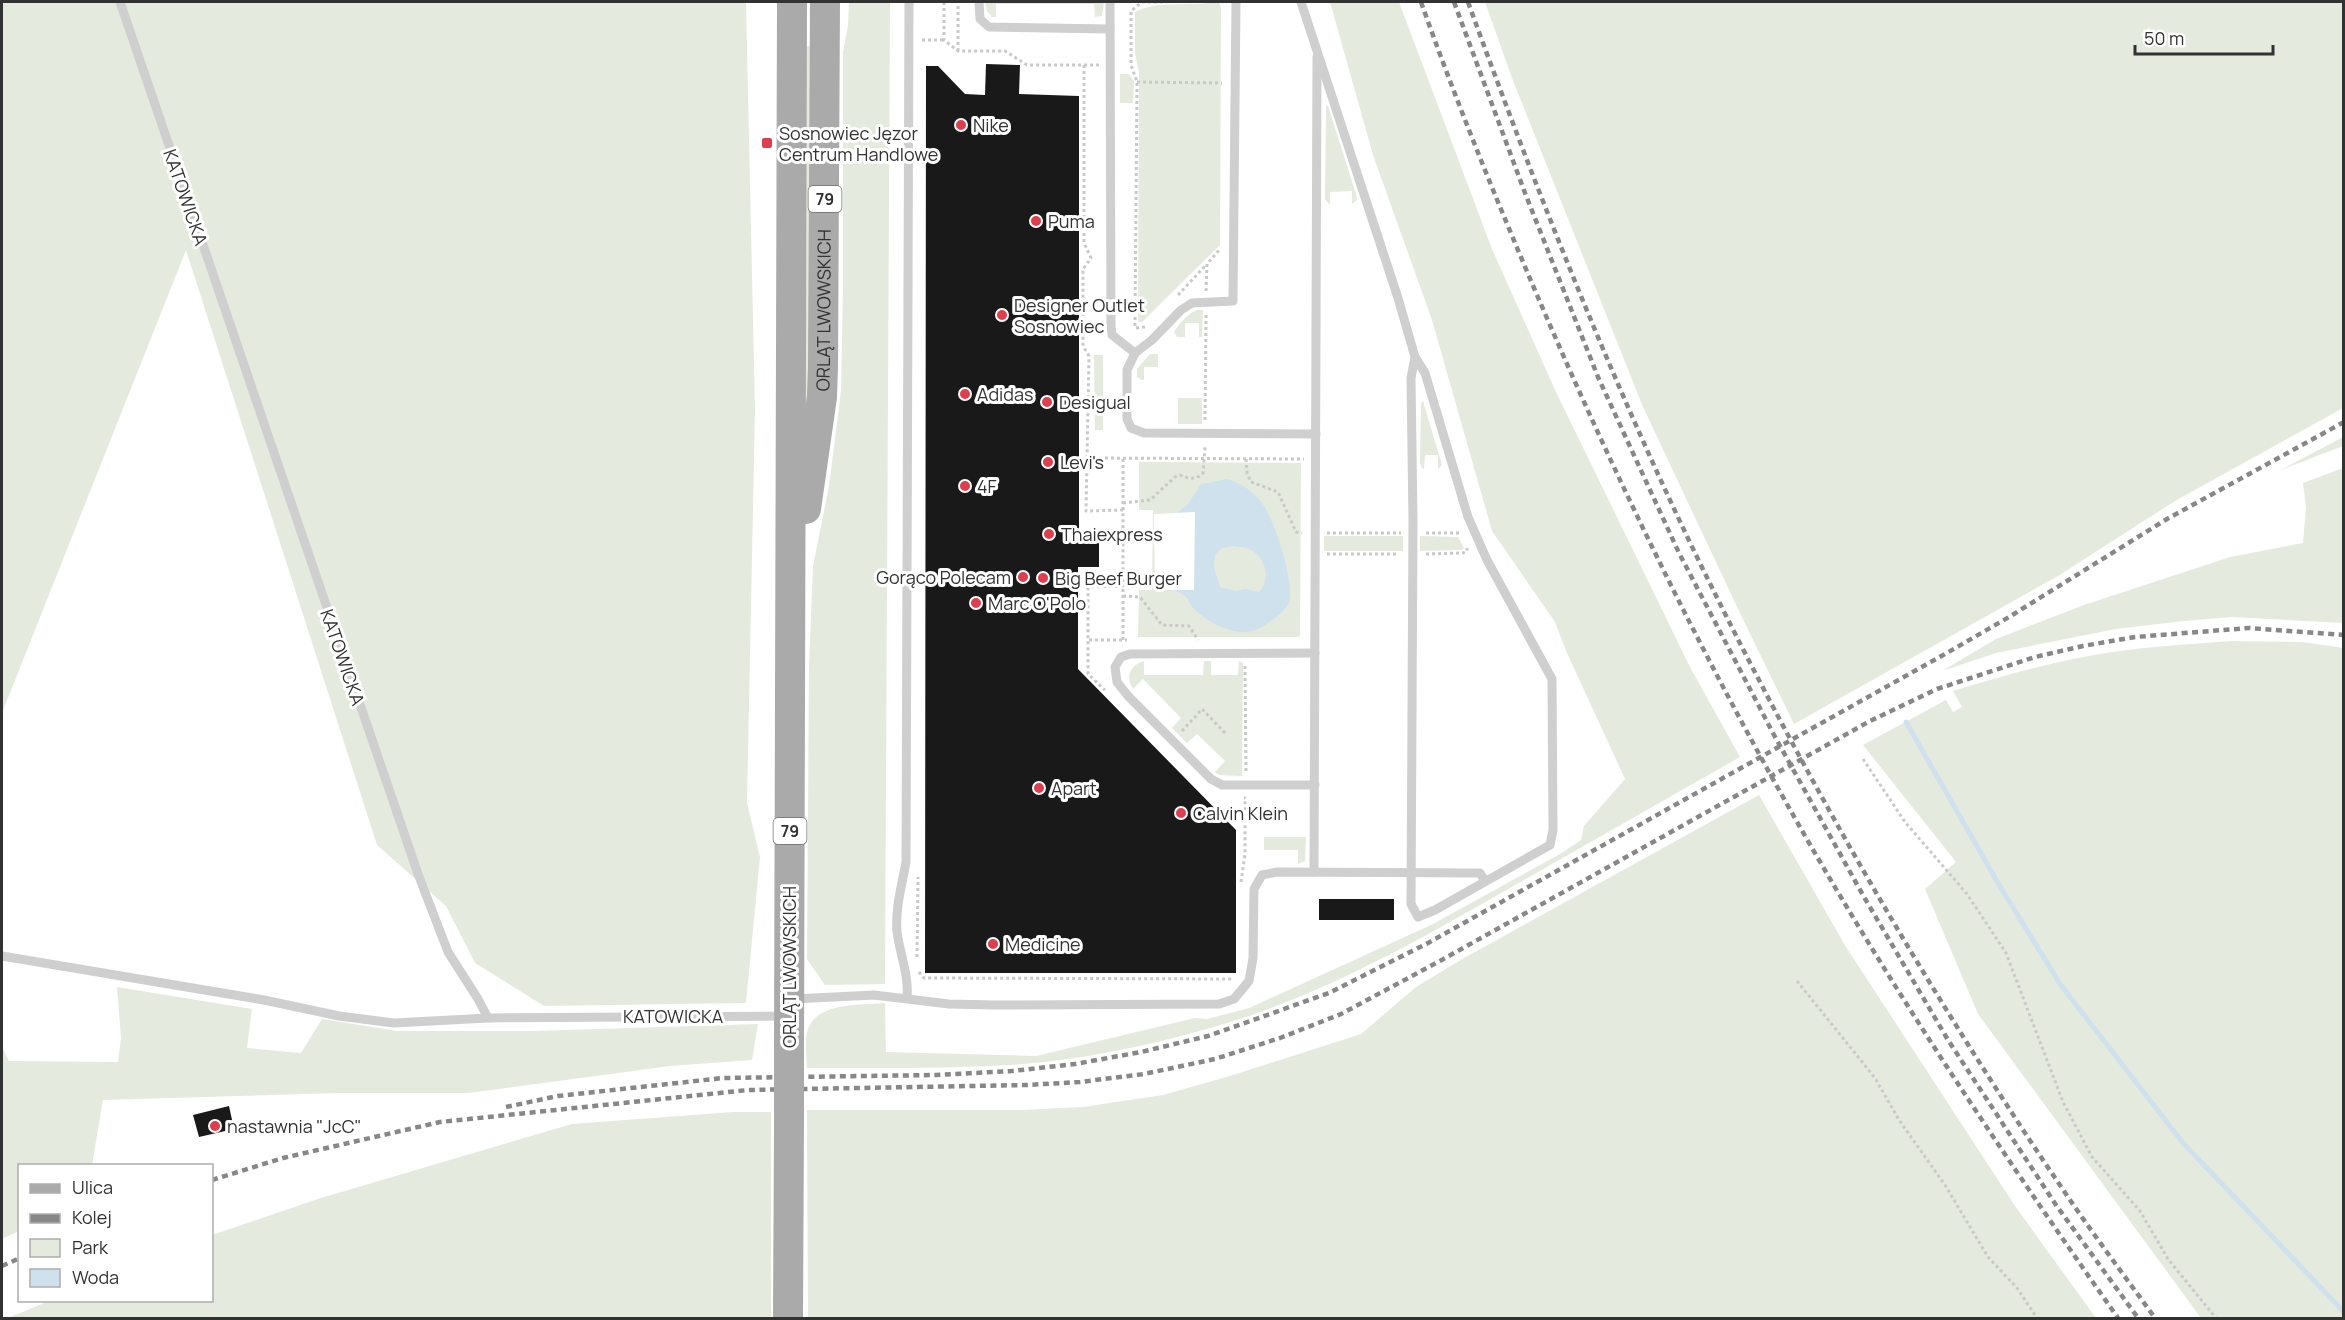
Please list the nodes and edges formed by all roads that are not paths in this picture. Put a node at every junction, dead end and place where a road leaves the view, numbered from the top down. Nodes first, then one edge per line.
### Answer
1 (120, 2) edge
2 (792, 2) edge
3 (825, 2) edge
4 (909, 2) edge
5 (979, 2) edge
6 (1110, 2) edge
7 (1236, 2) edge
8 (1301, 2) edge
9 (1110, 29) junction
10 (1317, 49) junction
11 (1136, 353) junction
12 (1415, 357) junction
13 (1316, 434) junction
14 (792, 616) junction
15 (1315, 653) junction
16 (1315, 785) junction
17 (1314, 873) junction
18 (1411, 873) junction
19 (1485, 881) junction
20 (2, 956) edge
21 (907, 998) junction
22 (789, 1007) junction
23 (488, 1018) junction
24 (788, 1318) edge

1 - 23 lane, KATOWICKA
2 - 14 main road, ORLĄT LWOWSKICH / 79
3 - 14 main road, ORLĄT LWOWSKICH / 79
4 - 21 lane
5 - 9 lane
6 - 9 lane
7 - 11 lane
8 - 10 lane
9 - 11 lane
10 - 12 lane
10 - 13 lane
11 - 13 lane
12 - 18 lane
12 - 19 lane
13 - 15 lane
14 - 22 main road, ORLĄT LWOWSKICH / 79
15 - 16 lane
15 - 16 lane
16 - 17 lane
17 - 18 lane
17 - 21 lane, KATOWICKA
18 - 19 lane
18 - 19 lane
20 - 23 lane
21 - 22 lane, KATOWICKA
22 - 23 lane, KATOWICKA
22 - 24 main road, ORLĄT LWOWSKICH / 79, bridge

